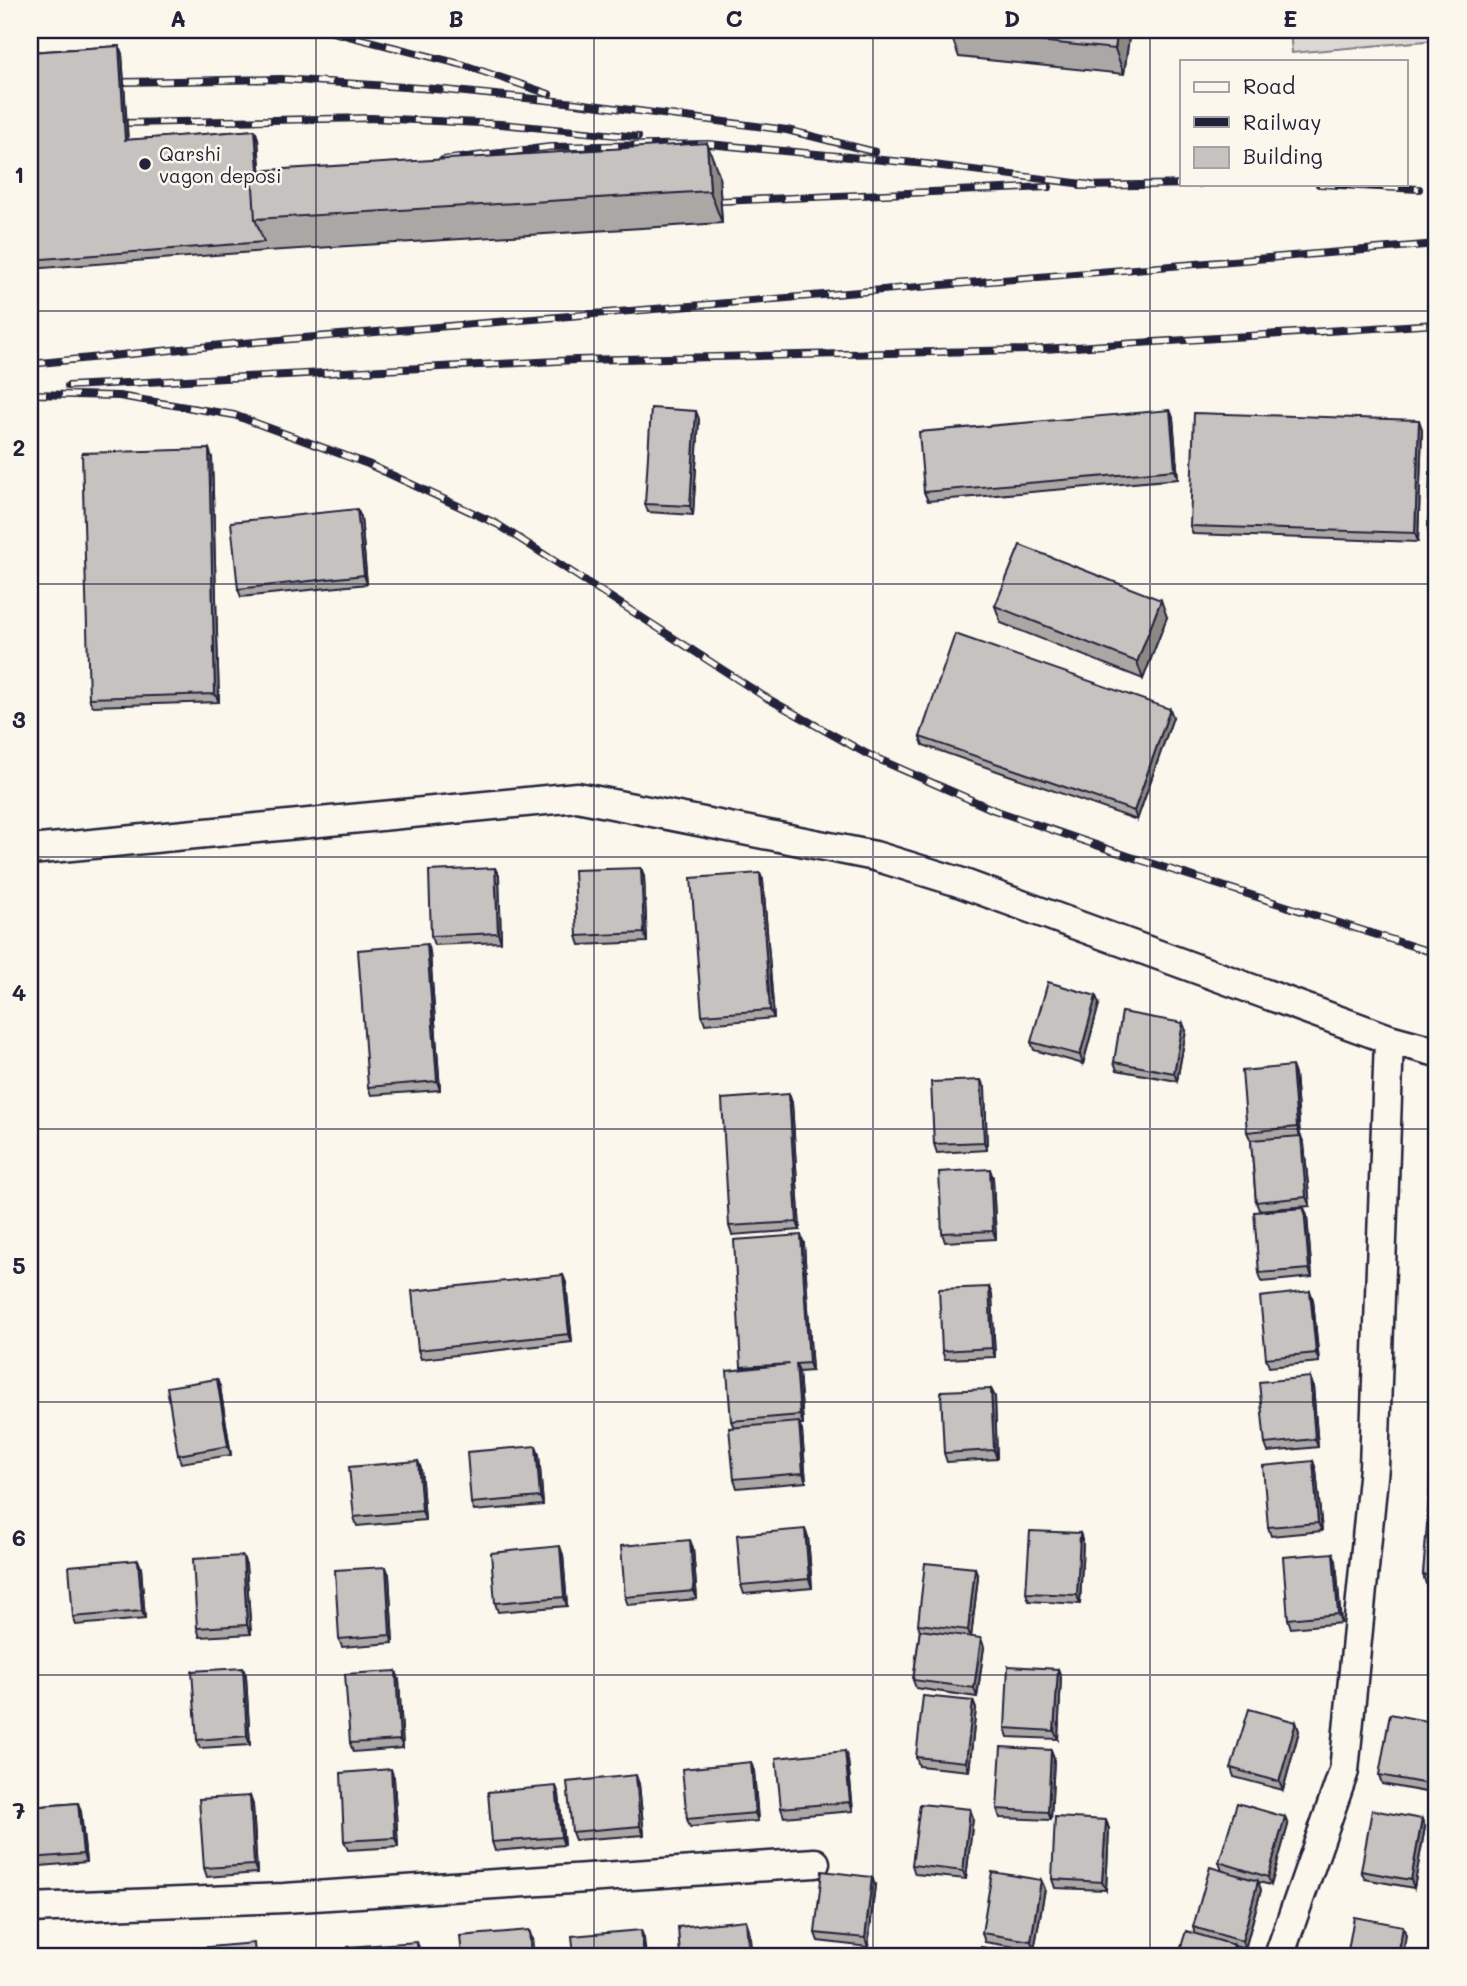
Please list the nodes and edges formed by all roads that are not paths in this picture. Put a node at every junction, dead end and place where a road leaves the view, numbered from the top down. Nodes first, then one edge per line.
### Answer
1 (30, 850) edge
2 (1389, 1039) junction
3 (1437, 1052) edge
4 (816, 1863) dead end
5 (30, 1908) edge
6 (1279, 1956) edge

1 - 2 street
2 - 3 street
2 - 6 street
4 - 5 street

